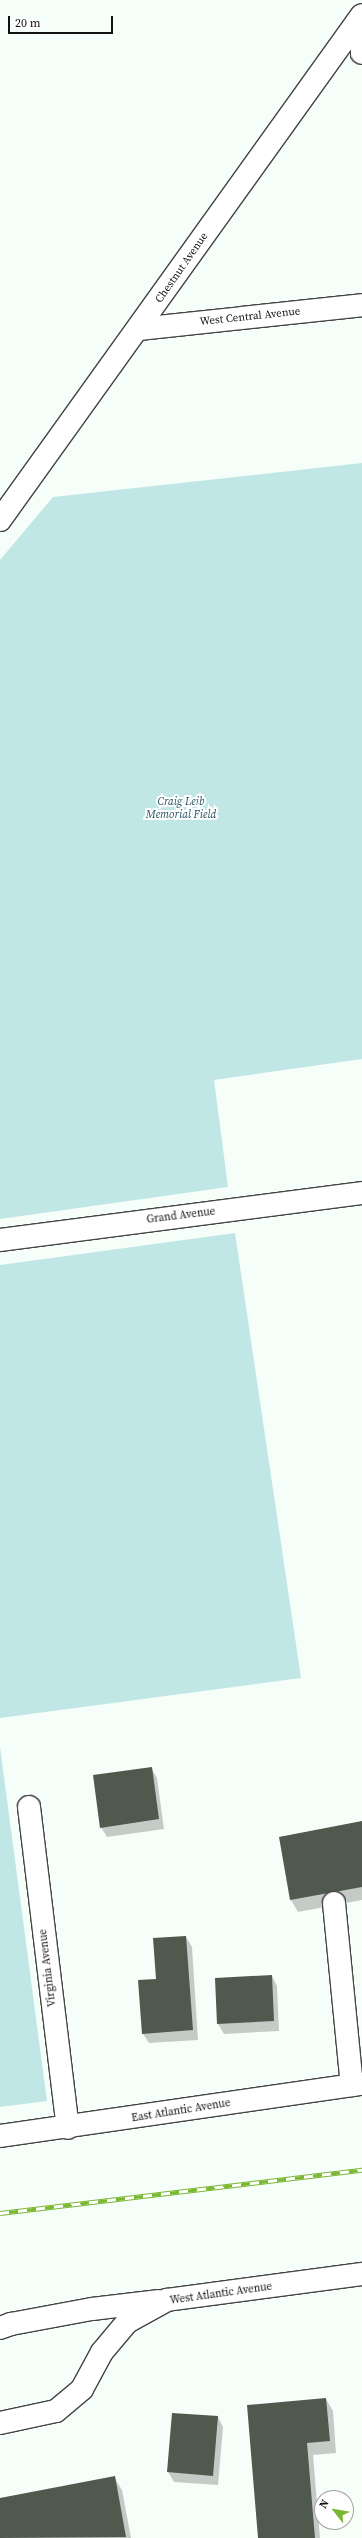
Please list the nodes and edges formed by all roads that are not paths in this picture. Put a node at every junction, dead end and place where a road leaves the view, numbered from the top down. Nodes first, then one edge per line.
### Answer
1 (360, 18) edge
2 (362, 53) edge
3 (362, 305) edge
4 (139, 329) junction
5 (0, 520) edge
6 (362, 1193) edge
7 (0, 1240) edge
8 (29, 1807) dead end
9 (334, 1903) dead end
10 (357, 2084) edge
11 (68, 2128) junction
12 (0, 2136) edge
13 (362, 2274) edge
14 (167, 2300) junction
15 (0, 2328) edge
16 (0, 2422) edge

1 - 2 street
1 - 4 street, Chestnut Avenue
3 - 4 street, West Central Avenue
4 - 5 street, Chestnut Avenue
6 - 7 street, Grand Avenue
8 - 11 street, Virginia Avenue
9 - 10 street
10 - 11 street, East Atlantic Avenue
11 - 12 street, East Atlantic Avenue
13 - 14 street, West Atlantic Avenue
14 - 15 street
14 - 16 street, West Atlantic Avenue

